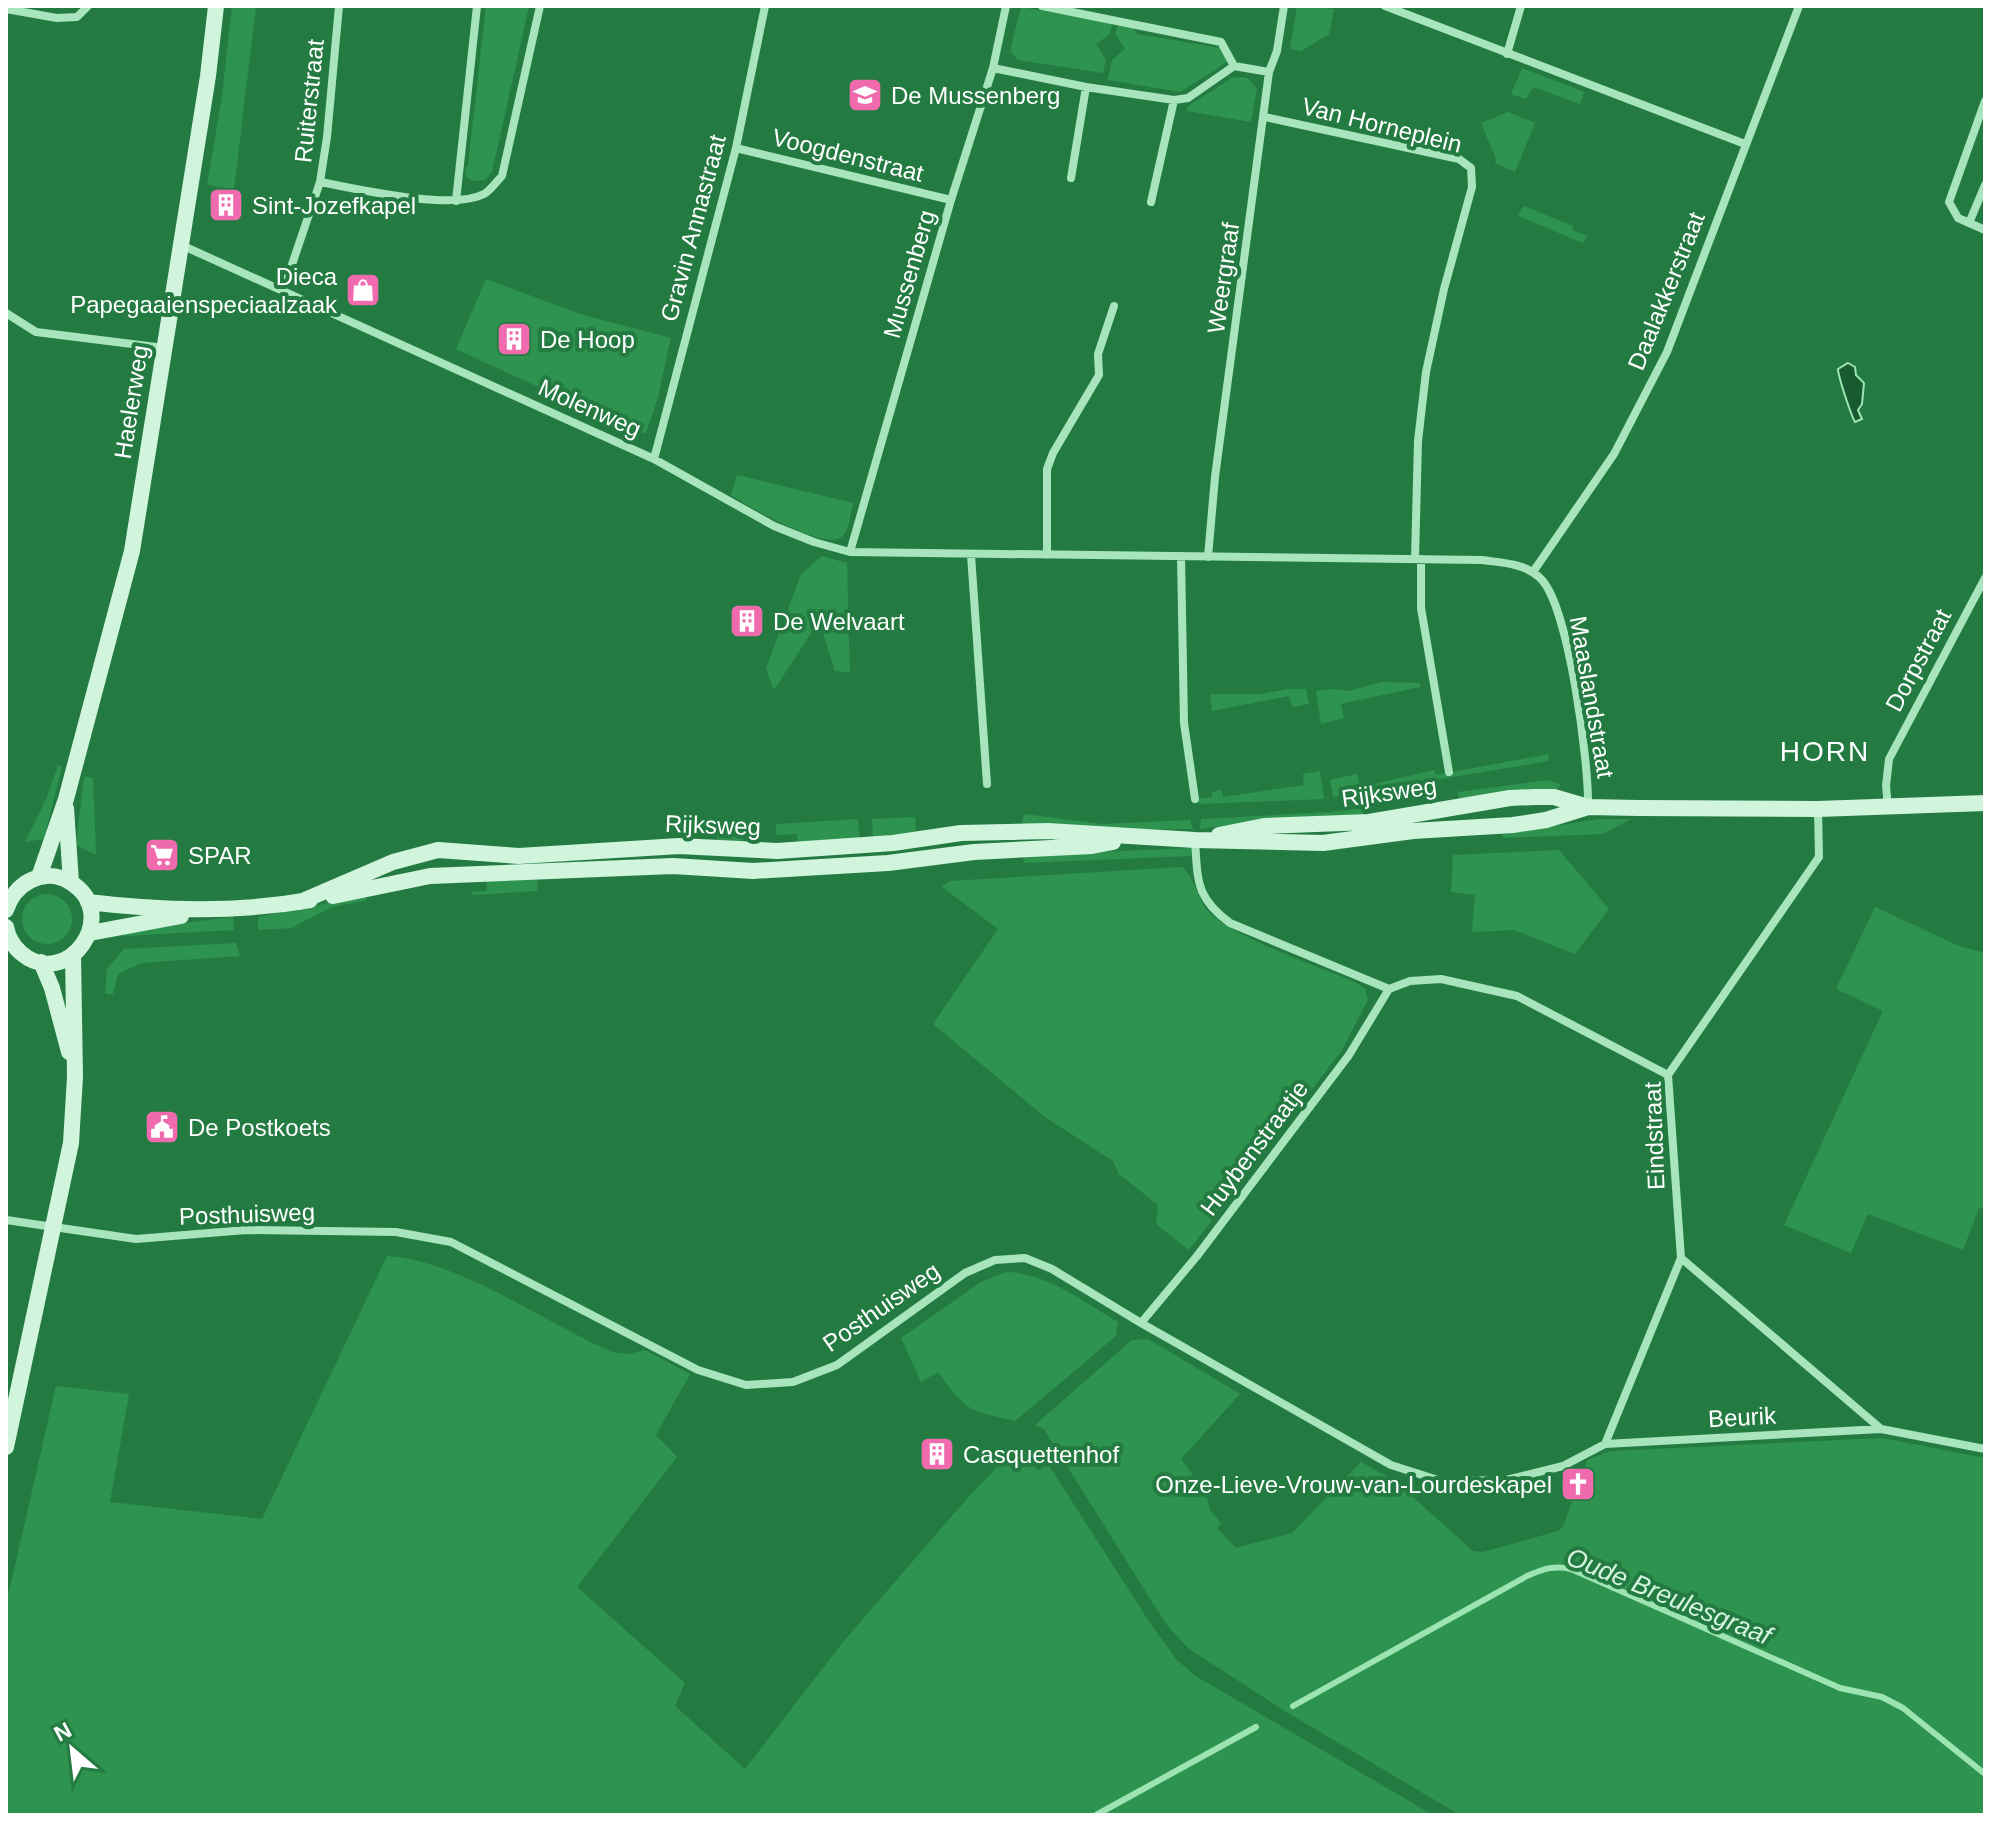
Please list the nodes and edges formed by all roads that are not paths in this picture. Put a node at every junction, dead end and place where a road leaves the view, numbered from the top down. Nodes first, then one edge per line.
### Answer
1 (88, 6) edge
2 (216, 6) edge
3 (339, 6) edge
4 (477, 6) edge
5 (540, 6) edge
6 (765, 6) edge
7 (1006, 6) edge
8 (1042, 6) edge
9 (1284, 6) edge
10 (1385, 6) edge
11 (1521, 6) edge
12 (1799, 6) edge
13 (6, 9) edge
14 (1507, 54) junction
15 (1234, 66) junction
16 (993, 68) junction
17 (1269, 72) junction
18 (1086, 87) junction
19 (1174, 100) junction
20 (1985, 101) edge
21 (1265, 117) junction
22 (1745, 144) junction
23 (736, 148) junction
24 (1071, 178) dead end
25 (320, 182) junction
26 (1985, 185) edge
27 (951, 200) junction
28 (456, 201) junction
29 (1151, 202) dead end
30 (1969, 223) junction
31 (1985, 230) edge
32 (179, 244) junction
33 (283, 291) junction
34 (1114, 306) dead end
35 (8, 318) edge
36 (164, 348) junction
37 (654, 459) junction
38 (850, 552) junction
39 (971, 555) junction
40 (1047, 555) junction
41 (1181, 556) junction
42 (1208, 557) junction
43 (1418, 559) junction
44 (1533, 572) junction
45 (1985, 578) edge
46 (1449, 772) dead end
47 (987, 784) dead end
48 (66, 799) junction
49 (1195, 799) dead end
50 (1985, 803) edge
51 (1588, 807) junction
52 (1888, 808) junction
53 (1818, 809) junction
54 (1134, 837) junction
55 (1195, 840) junction
56 (39, 877) junction
57 (71, 882) junction
58 (88, 902) junction
59 (300, 902) junction
60 (7, 903) edge
61 (214, 910) junction
62 (6, 930) edge
63 (90, 933) junction
64 (73, 955) junction
65 (41, 962) junction
66 (1389, 989) junction
67 (1668, 1075) junction
68 (75, 1077) junction
69 (6, 1220) edge
70 (52, 1227) junction
71 (1681, 1258) junction
72 (1141, 1323) junction
73 (1881, 1429) junction
74 (1605, 1444) junction
75 (6, 1447) edge
76 (1985, 1449) edge

1 - 13 street
2 - 32 main road, Haelerweg
3 - 25 street, Ruiterstraat
4 - 28 street
5 - 28 street
6 - 23 street, Gravin Annastraat
7 - 16 street, Mussenberg
8 - 15 street
9 - 17 street, Weergraaf
10 - 14 street
11 - 14 street
12 - 22 street, Daalakkerstraat
14 - 22 street
15 - 17 street
15 - 19 street
16 - 18 street
16 - 27 street, Mussenberg
17 - 21 street, Weergraaf
18 - 19 street
18 - 24 street
19 - 29 street
20 - 30 street
21 - 42 street, Weergraaf
21 - 43 street, Van Horneplein
22 - 44 street, Daalakkerstraat
23 - 27 street, Voogdenstraat
23 - 37 street, Gravin Annastraat
25 - 28 street
25 - 33 street, Ruiterstraat
26 - 30 street
27 - 38 street, Mussenberg
30 - 31 street
32 - 33 street, Molenweg
32 - 36 main road, Haelerweg
33 - 37 street, Molenweg
34 - 40 street
35 - 36 street
36 - 48 main road, Haelerweg
37 - 38 street, Molenweg
38 - 39 street
39 - 40 street
39 - 47 street
40 - 41 street
41 - 42 street
41 - 49 street
42 - 43 street
43 - 44 street
43 - 46 street
44 - 51 street, Maaslandstraat
45 - 52 street, Dorpstraat
48 - 56 main road, Haelerweg
48 - 57 main road, Haelerweg
50 - 52 main road, Rijksweg
51 - 53 main road, Rijksweg
51 - 55 main road, Rijksweg
51 - 55 main road, Rijksweg
52 - 53 main road, Rijksweg
53 - 67 street, Eindstraat
54 - 55 main road, Rijksweg
54 - 59 main road, Rijksweg
54 - 59 main road, Rijksweg
55 - 66 street
56 - 57 main road
56 - 60 main road
57 - 58 main road
58 - 61 main road, Rijksweg
58 - 63 main road
59 - 61 main road, Rijksweg
61 - 63 main road, Rijksweg
62 - 65 main road
63 - 64 main road
64 - 65 main road
64 - 68 main road
65 - 68 main road
66 - 67 street
66 - 72 street, Huybenstraatje
67 - 71 street, Eindstraat
68 - 70 main road
69 - 70 street, Posthuisweg
70 - 72 street, Posthuisweg
70 - 75 main road
71 - 73 street, Beurik
71 - 74 street, Eindstraat
72 - 74 street, Posthuisweg
73 - 74 street, Beurik
73 - 76 street, Beurik

